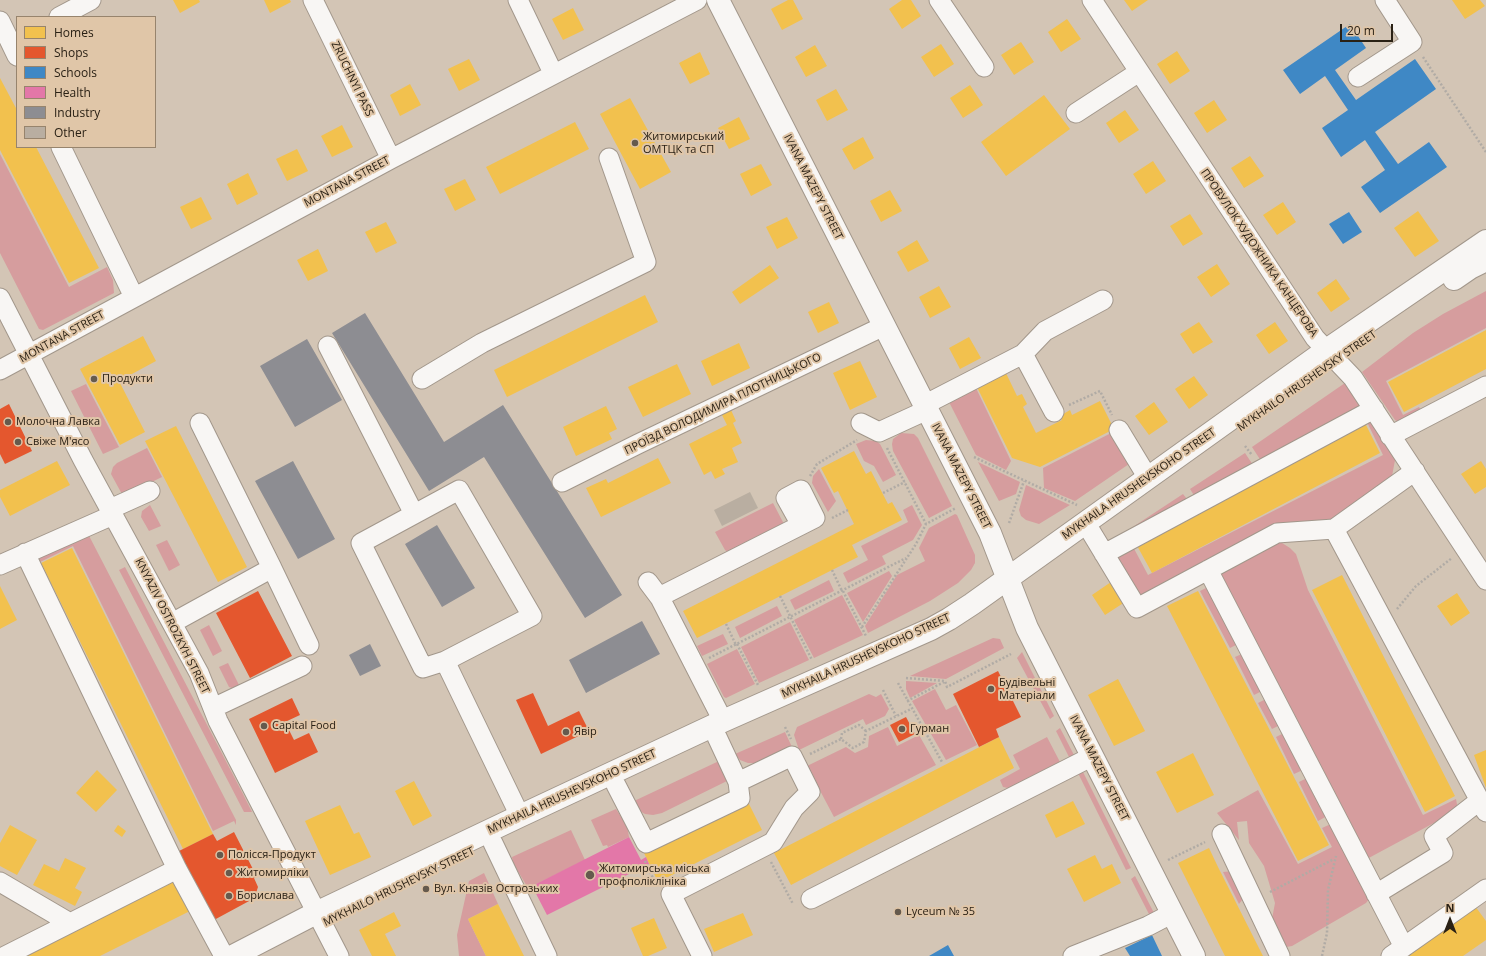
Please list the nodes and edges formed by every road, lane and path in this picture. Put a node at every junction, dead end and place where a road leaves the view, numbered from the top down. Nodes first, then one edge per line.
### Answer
1 (91, 0) edge
2 (313, 0) edge
3 (518, 0) edge
4 (697, 0) edge
5 (718, 0) edge
6 (939, 0) edge
7 (1092, 0) edge
8 (1386, 0) edge
9 (61, 16) edge
10 (0, 20) edge
11 (1412, 42) junction
12 (15, 46) edge
13 (984, 67) dead end
14 (1139, 72) junction
15 (553, 73) junction
16 (1358, 77) dead end
17 (1076, 113) dead end
18 (61, 148) edge
19 (1486, 152) edge
20 (609, 158) dead end
21 (391, 159) junction
22 (1486, 241) edge
23 (1486, 260) edge
24 (134, 297) junction
25 (0, 298) edge
26 (1103, 300) dead end
27 (884, 326) junction
28 (328, 346) dead end
29 (1023, 354) junction
30 (29, 355) junction
31 (1332, 355) junction
32 (0, 370) edge
33 (422, 379) dead end
34 (1486, 386) edge
35 (925, 407) junction
36 (1374, 409) junction
37 (1054, 412) joint
38 (200, 423) dead end
39 (872, 428) junction
40 (1119, 430) joint
41 (1390, 436) junction
42 (972, 456) dead end
43 (1415, 471) junction
44 (1148, 478) junction
45 (1024, 481) junction
46 (562, 482) dead end
47 (905, 482) junction
48 (801, 490) joint
49 (150, 491) dead end
50 (883, 493) dead end
51 (956, 508) dead end
52 (111, 512) junction
53 (414, 514) junction
54 (1085, 520) junction
55 (1009, 523) dead end
56 (926, 524) junction
57 (1334, 529) junction
58 (1465, 548) junction
59 (25, 553) junction
60 (1104, 554) junction
61 (906, 558) junction
62 (0, 565) edge
63 (272, 568) junction
64 (832, 570) dead end
65 (1208, 570) junction
66 (1486, 580) edge
67 (648, 582) dead end
68 (1010, 585) junction
69 (842, 591) junction
70 (780, 596) dead end
71 (660, 598) junction
72 (790, 617) junction
73 (172, 624) junction
74 (726, 624) dead end
75 (862, 627) junction
76 (1387, 629) junction
77 (867, 638) dead end
78 (736, 644) junction
79 (309, 645) dead end
80 (1011, 654) dead end
81 (445, 661) junction
82 (703, 661) dead end
83 (813, 662) dead end
84 (302, 666) dead end
85 (906, 678) dead end
86 (945, 681) junction
87 (898, 683) dead end
88 (759, 687) dead end
89 (883, 690) dead end
90 (907, 701) junction
91 (213, 708) junction
92 (911, 709) junction
93 (896, 716) junction
94 (720, 729) junction
95 (866, 731) junction
96 (840, 739) junction
97 (1093, 756) junction
98 (795, 761) junction
99 (942, 762) dead end
100 (738, 782) junction
101 (616, 785) junction
102 (1482, 807) edge
103 (520, 816) junction
104 (1222, 834) joint
105 (1348, 839) junction
106 (493, 842) junction
107 (646, 843) junction
108 (763, 847) junction
109 (1334, 859) junction
110 (1168, 860) dead end
111 (177, 869) junction
112 (0, 882) edge
113 (1486, 889) edge
114 (671, 894) junction
115 (1376, 894) junction
116 (811, 899) joint
117 (1254, 900) junction
118 (1173, 913) junction
119 (319, 919) junction
120 (70, 922) junction
121 (1398, 952) edge
122 (5, 956) edge
123 (224, 956) edge
124 (233, 956) edge
125 (258, 956) edge
126 (339, 956) edge
127 (546, 956) edge
128 (702, 956) edge
129 (1073, 956) edge
130 (1194, 956) edge
131 (1280, 956) edge
132 (1322, 956) edge

1 - 9 street
2 - 21 street, ZRUCHNYI PASS
3 - 15 street
4 - 15 street, MONTANA STREET
5 - 27 main road, IVANA MAZEPY STREET
6 - 13 street
7 - 14 street, ПРОВУЛОК ХУДОЖНИКА КАНЦЕРОВА
8 - 11 street
10 - 12 street
11 - 16 street
11 - 19 path
14 - 17 street
14 - 31 street, ПРОВУЛОК ХУДОЖНИКА КАНЦЕРОВА
15 - 21 street, MONTANA STREET
18 - 24 street
20 - 33 street
21 - 24 street, MONTANA STREET
22 - 31 main road, MYKHAILA HRUSHEVSKOHO STREET
23 - 31 main road, MYKHAILO HRUSHEVSKY STREET
24 - 30 street, MONTANA STREET
25 - 30 street, KNYAZIV OSTROZKYH STREET
26 - 29 street
27 - 35 main road, IVANA MAZEPY STREET
27 - 46 street, ПРОЇЗД ВОЛОДИМИРА ПЛОТНИЦЬКОГО
28 - 53 street
29 - 35 street
29 - 37 street
30 - 32 street, MONTANA STREET
30 - 52 street, KNYAZIV OSTROZKYH STREET
31 - 36 street, ПРОВУЛОК ХУДОЖНИКА КАНЦЕРОВА
31 - 44 main road, MYKHAILA HRUSHEVSKOHO STREET
31 - 54 main road, MYKHAILO HRUSHEVSKY STREET
34 - 41 street
35 - 39 street
35 - 68 main road, IVANA MAZEPY STREET
36 - 41 street, ПРОВУЛОК ХУДОЖНИКА КАНЦЕРОВА
36 - 60 street
37 - 40 path
38 - 63 street
39 - 47 path
39 - 48 path
40 - 44 street
41 - 43 street, ПРОВУЛОК ХУДОЖНИКА КАНЦЕРОВА
42 - 45 path
43 - 57 street
43 - 58 street, ПРОВУЛОК ХУДОЖНИКА КАНЦЕРОВА
44 - 54 main road, MYKHAILA HRUSHEVSKOHO STREET
45 - 54 path
45 - 55 path
47 - 50 path
47 - 56 path
48 - 71 street
49 - 52 street
51 - 56 path
52 - 59 street
52 - 73 street, KNYAZIV OSTROZKYH STREET
53 - 81 street
53 - 81 street
54 - 60 street
54 - 68 main road, MYKHAILA HRUSHEVSKOHO STREET
56 - 61 path
57 - 65 street
57 - 76 street
58 - 66 street, ПРОВУЛОК ХУДОЖНИКА КАНЦЕРОВА
58 - 76 path
59 - 62 street
59 - 111 street
60 - 65 street
61 - 69 path
61 - 75 path
63 - 73 street
63 - 79 street
64 - 69 path
65 - 105 street
67 - 71 street
68 - 94 main road, MYKHAILA HRUSHEVSKOHO STREET
68 - 97 main road, IVANA MAZEPY STREET
69 - 72 path
69 - 75 path
70 - 72 path
71 - 94 street
72 - 78 path
72 - 83 path
73 - 91 street, KNYAZIV OSTROZKYH STREET
74 - 78 path
75 - 77 path
76 - 102 street
78 - 82 path
78 - 88 path
80 - 86 path
81 - 103 street
84 - 91 street
85 - 86 path
86 - 90 path
87 - 90 path
89 - 93 path
90 - 92 path
91 - 119 street, KNYAZIV OSTROZKYH STREET
92 - 93 path
92 - 99 path
93 - 95 path
94 - 100 street
94 - 101 main road, MYKHAILO HRUSHEVSKY STREET
94 - 103 main road, MYKHAILA HRUSHEVSKOHO STREET
95 - 96 path
95 - 96 path
96 - 98 path
97 - 116 street
97 - 118 main road, IVANA MAZEPY STREET
98 - 100 street
98 - 108 street
100 - 107 street
101 - 106 main road, MYKHAILO HRUSHEVSKY STREET
101 - 107 street
102 - 115 street
103 - 119 main road, MYKHAILA HRUSHEVSKOHO STREET
104 - 110 path
104 - 117 street
105 - 109 path
105 - 115 street
106 - 119 main road, MYKHAILO HRUSHEVSKY STREET
106 - 127 street
107 - 114 path
108 - 114 street
108 - 116 path
109 - 117 path
109 - 132 path
111 - 120 street
111 - 123 street
112 - 120 street
113 - 121 street
114 - 128 street
115 - 121 street
117 - 131 street
118 - 129 street
118 - 130 main road, IVANA MAZEPY STREET
119 - 124 main road, MYKHAILA HRUSHEVSKOHO STREET
119 - 125 main road, MYKHAILO HRUSHEVSKY STREET
119 - 126 street, KNYAZIV OSTROZKYH STREET
120 - 122 street

